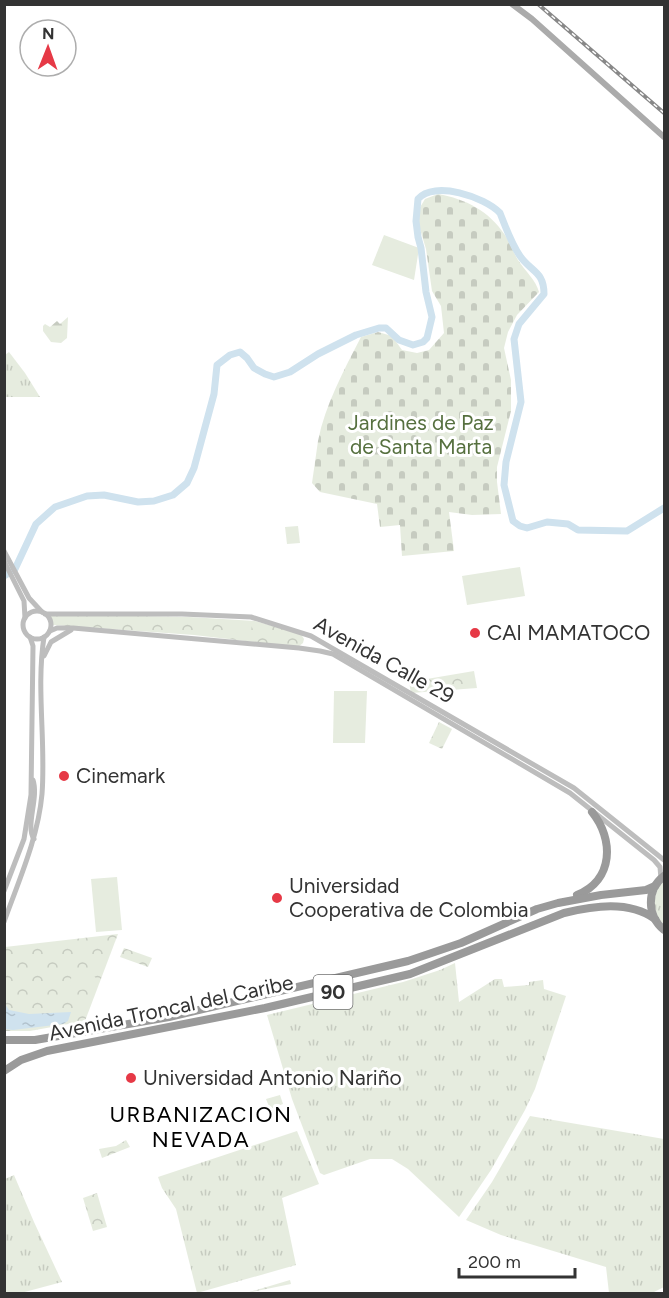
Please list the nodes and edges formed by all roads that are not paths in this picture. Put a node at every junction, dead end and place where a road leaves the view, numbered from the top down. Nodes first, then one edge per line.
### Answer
1 (512, 4) edge
2 (664, 137) edge
3 (4, 551) edge
4 (4, 561) edge
5 (18, 583) junction
6 (43, 613) junction
7 (25, 620) junction
8 (74, 628) junction
9 (50, 631) junction
10 (30, 637) junction
11 (44, 637) junction
12 (42, 660) junction
13 (32, 776) junction
14 (592, 812) junction
15 (34, 839) junction
16 (664, 860) edge
17 (663, 878) edge
18 (655, 886) junction
19 (4, 891) edge
20 (558, 903) junction
21 (655, 919) junction
22 (4, 922) edge
23 (664, 930) edge
24 (4, 1040) edge
25 (4, 1071) edge

1 - 2 main road
3 - 5 main road
4 - 5 main road
5 - 6 main road
5 - 7 main road
6 - 7 main road
6 - 9 main road
6 - 16 main road, Avenida Calle 29
7 - 10 main road
8 - 9 main road, Avenida Calle 29
8 - 12 main road
8 - 14 main road, Avenida Calle 29
9 - 11 main road
10 - 11 main road
10 - 13 main road
11 - 12 main road
12 - 15 main road
13 - 15 main road
13 - 19 main road
14 - 17 main road, Avenida Calle 29
14 - 20 highway
15 - 22 main road
17 - 18 highway
18 - 20 highway, Avenida Troncal del Caribe / 90
18 - 21 highway
20 - 24 highway, Avenida Troncal del Caribe / 90
21 - 23 highway
21 - 25 highway, Avenida Troncal del Caribe / 90

